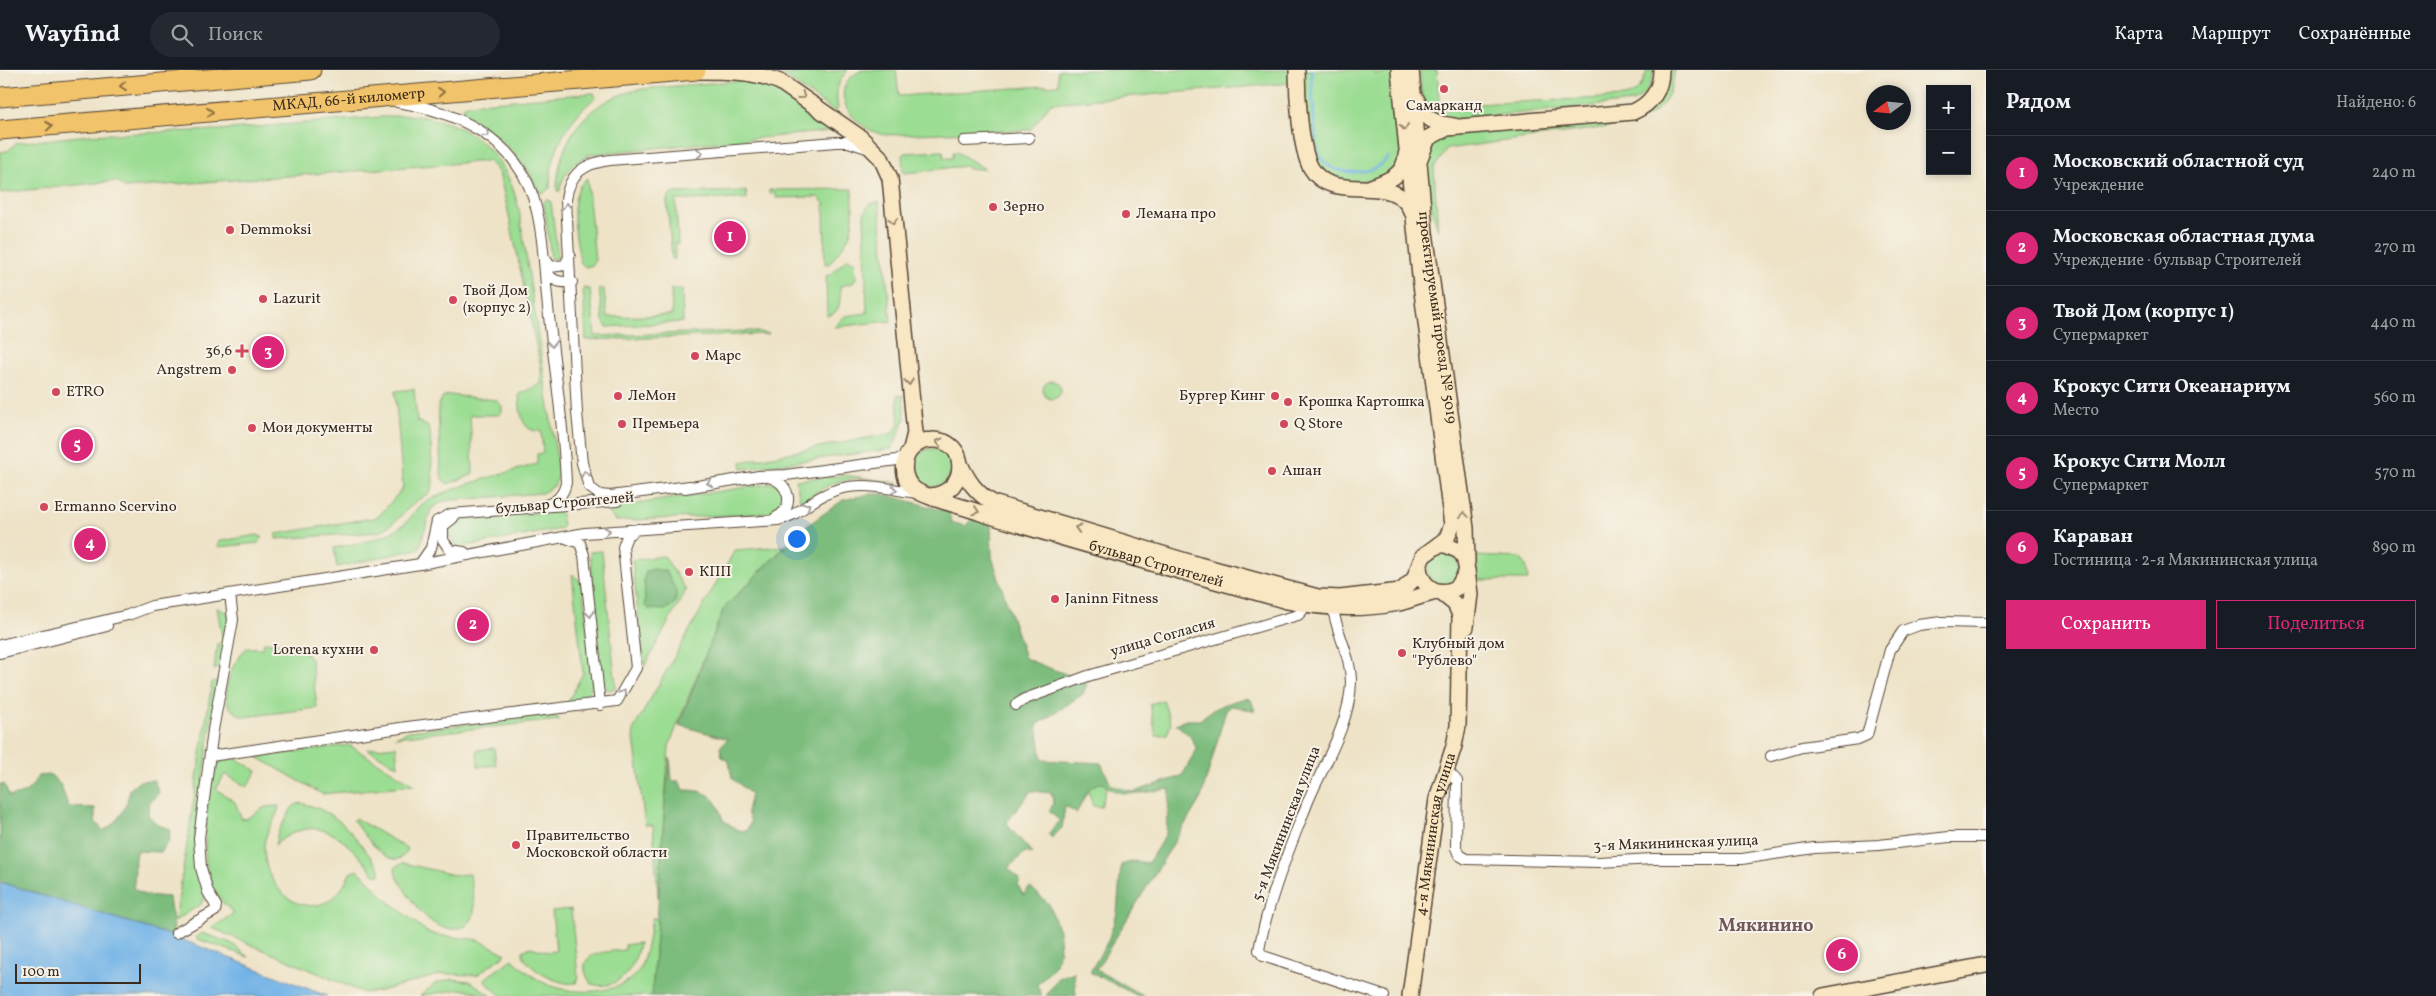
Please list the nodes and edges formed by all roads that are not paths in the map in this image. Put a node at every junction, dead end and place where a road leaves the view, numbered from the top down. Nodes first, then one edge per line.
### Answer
1 (311, 70) edge
2 (696, 70) edge
3 (1399, 70) edge
4 (1411, 70) edge
5 (1662, 70) edge
6 (689, 71) edge
7 (1296, 72) edge
8 (0, 97) edge
9 (357, 99) junction
10 (1463, 127) junction
11 (0, 130) edge
12 (1029, 138) dead end
13 (964, 140) dead end
14 (1406, 148) junction
15 (876, 151) junction
16 (1420, 169) junction
17 (1368, 188) junction
18 (1414, 218) junction
19 (570, 254) junction
20 (544, 261) junction
21 (572, 282) junction
22 (910, 451) junction
23 (960, 464) junction
24 (759, 476) junction
25 (690, 486) junction
26 (926, 495) junction
27 (531, 509) junction
28 (460, 513) junction
29 (762, 522) junction
30 (648, 527) junction
31 (559, 538) junction
32 (1438, 545) junction
33 (472, 554) junction
34 (420, 564) junction
35 (1419, 568) junction
36 (1467, 568) junction
37 (1439, 592) junction
38 (230, 594) junction
39 (1305, 599) junction
40 (1333, 608) junction
41 (128, 616) junction
42 (1986, 623) edge
43 (0, 645) edge
44 (0, 653) edge
45 (1460, 673) junction
46 (600, 705) junction
47 (1016, 705) dead end
48 (211, 756) junction
49 (1771, 756) dead end
50 (1446, 769) junction
51 (1986, 837) edge
52 (176, 933) dead end
53 (1986, 965) edge
54 (1875, 991) edge
55 (1384, 996) edge
56 (1410, 996) edge
57 (1823, 996) edge

1 -> 8 highway
2 - 6 highway, МКАД, 66-й километр
3 -> 14 street, проектируемый проезд № 5019
4 - 10 street
4 - 16 street, проектируемый проезд № 5019
5 - 10 street
9 -> 6 highway, МКАД, 66-й километр
6 -> 15 street
7 - 17 street
11 -> 9 highway, МКАД, 66-й километр
9 -> 20 street
10 - 16 street
12 - 13 street
14 - 17 street
14 - 18 street, проектируемый проезд № 5019
19 -> 15 street
15 -> 22 street
36 -> 16 street, проектируемый проезд № 5019
17 - 18 street
18 - 32 street, проектируемый проезд № 5019
19 - 20 street
19 - 21 street
20 - 21 street
20 -> 27 street
25 -> 21 street
23 -> 22 street, бульвар Строителей
22 - 24 street, бульвар Строителей
22 - 26 street
23 - 26 street
39 -> 23 street, бульвар Строителей
24 -> 25 street, бульвар Строителей
24 - 29 street, бульвар Строителей
25 - 27 street, бульвар Строителей
29 -> 26 street, бульвар Строителей
26 -> 39 street, бульвар Строителей
27 - 28 street, бульвар Строителей
28 - 33 street, бульвар Строителей
28 - 34 street, бульвар Строителей
29 - 30 street, бульвар Строителей
31 -> 30 street, бульвар Строителей
46 -> 30 street
31 - 33 street, бульвар Строителей
31 -> 46 street
32 - 35 street, бульвар Строителей
32 - 36 street
33 - 34 street, бульвар Строителей
34 - 38 street, бульвар Строителей
35 - 37 street
35 - 39 street, бульвар Строителей
36 - 37 street, бульвар Строителей
36 - 45 street, 4-я Мякининская улица
37 - 40 street, бульвар Строителей
37 - 45 street, 4-я Мякининская улица
38 - 41 street, бульвар Строителей
38 - 48 street
39 - 40 street, бульвар Строителей
39 - 47 street, улица Согласия
40 - 55 street, 5-я Мякининская улица
41 - 43 street
41 - 44 street
42 - 49 street
45 - 50 street, 4-я Мякининская улица
46 - 48 street
48 - 52 street
50 - 51 street, 3-я Мякининская улица
50 - 56 street, 4-я Мякининская улица
53 - 54 street
54 - 57 street

